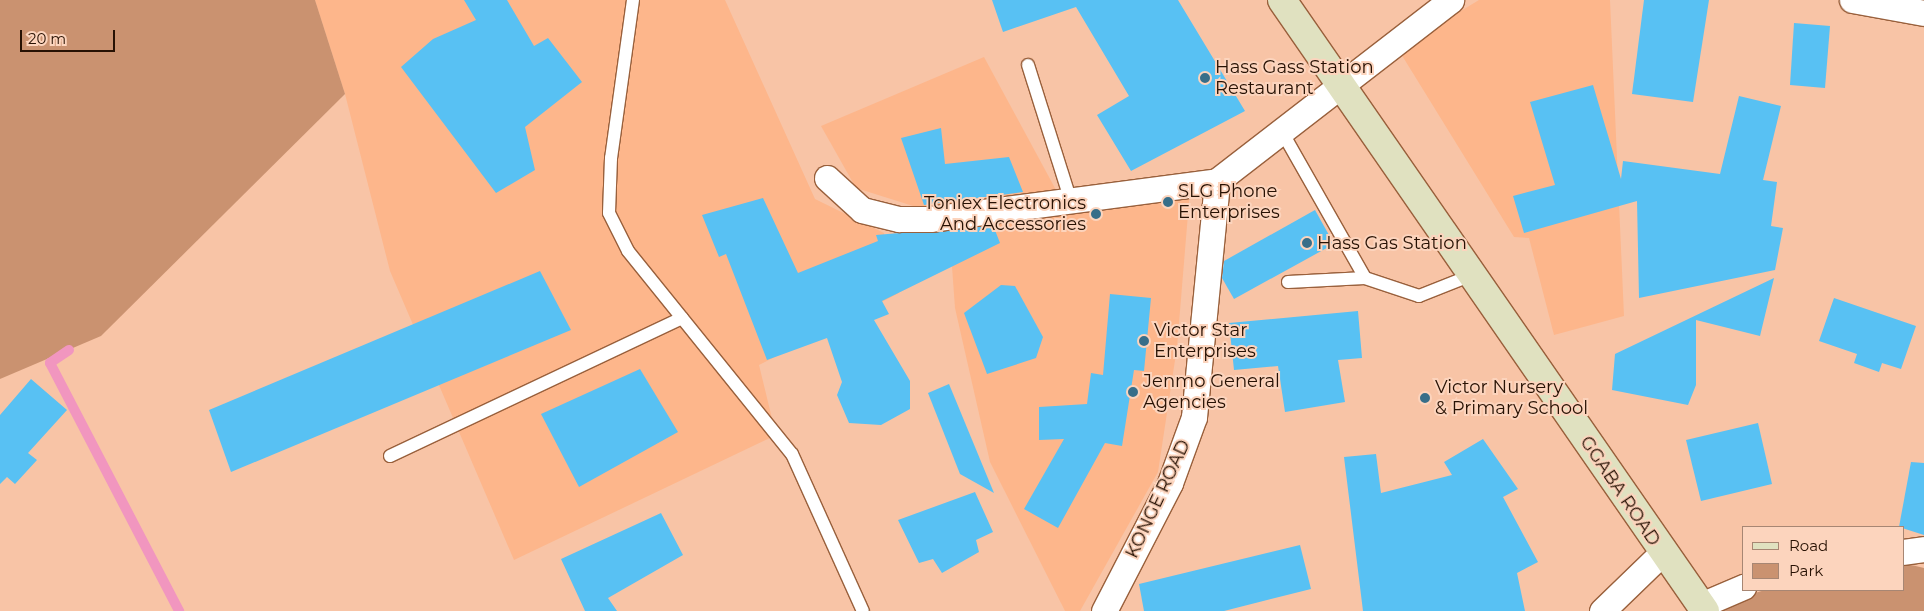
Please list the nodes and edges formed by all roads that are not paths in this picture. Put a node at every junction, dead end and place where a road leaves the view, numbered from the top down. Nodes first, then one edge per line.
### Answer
1 (633, 0) edge
2 (1282, 0) edge
3 (1451, 0) edge
4 (1852, 0) edge
5 (1924, 13) edge
6 (1028, 65) dead end
7 (1340, 82) junction
8 (1281, 130) junction
9 (827, 178) dead end
10 (1217, 181) junction
11 (1071, 201) junction
12 (1472, 275) junction
13 (1365, 278) junction
14 (1288, 282) dead end
15 (682, 318) junction
16 (390, 456) dead end
17 (1924, 549) edge
18 (1904, 552) edge
19 (1662, 553) junction
20 (1742, 588) edge
21 (1703, 608) edge
22 (863, 611) edge
23 (1104, 611) edge
24 (1602, 611) edge

1 - 15 lane
2 - 7 main road, GGABA ROAD
3 - 7 street
4 - 5 street
6 - 11 lane
7 - 8 street
7 - 12 main road, GGABA ROAD
8 - 10 street
8 - 13 lane
9 - 11 street
10 - 11 street
10 - 23 street, KONGE ROAD
12 - 13 lane
12 - 19 main road, GGABA ROAD
13 - 14 lane
15 - 16 lane
15 - 22 lane
17 - 18 street
19 - 21 main road, GGABA ROAD
19 - 24 street
20 - 21 street

